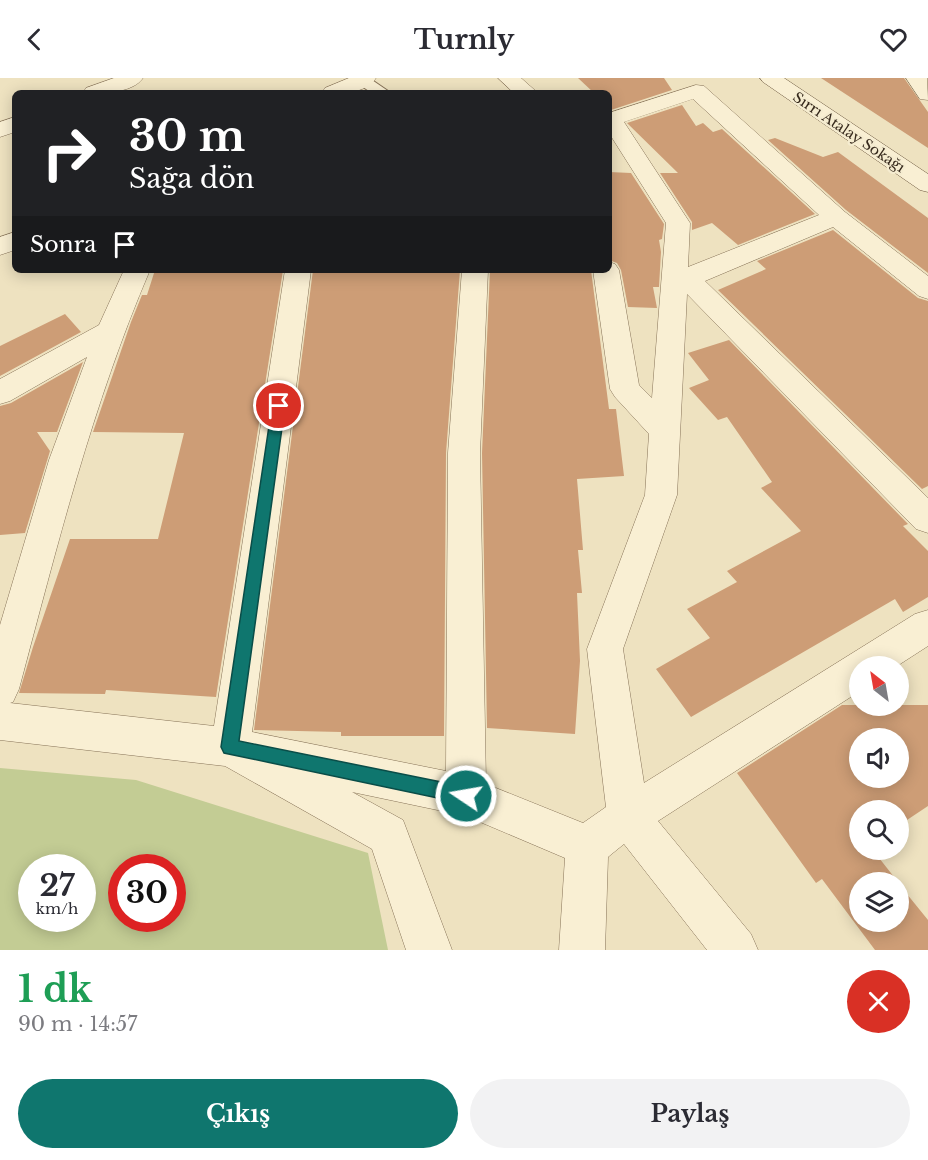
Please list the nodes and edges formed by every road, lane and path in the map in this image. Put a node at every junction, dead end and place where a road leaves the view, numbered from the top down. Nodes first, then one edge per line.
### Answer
1 (133, 78) edge
2 (508, 78) edge
3 (770, 78) edge
4 (916, 78) edge
5 (364, 79) edge
6 (695, 85) edge
7 (102, 90) edge
8 (340, 90) edge
9 (379, 90) edge
10 (523, 90) edge
11 (928, 94) edge
12 (612, 119) edge
13 (612, 123) edge
14 (928, 185) edge
15 (836, 217) junction
16 (136, 273) edge
17 (298, 273) edge
18 (475, 273) edge
19 (606, 273) edge
20 (928, 290) edge
21 (110, 331) junction
22 (0, 393) edge
23 (665, 431) junction
24 (928, 519) edge
25 (928, 626) edge
26 (881, 656) edge
27 (849, 677) edge
28 (0, 689) edge
29 (0, 721) edge
30 (230, 747) junction
31 (466, 796) junction
32 (628, 816) junction
33 (587, 846) junction
34 (429, 950) edge
35 (582, 950) edge
36 (735, 950) edge

1 - 7 street
2 - 10 street
3 - 14 street, Sırrı Atalay Sokağı
4 - 11 street
5 - 8 street
5 - 9 lane
6 - 12 street
6 - 15 street
13 - 23 street
15 - 20 street
15 - 24 street
16 - 21 street
17 - 30 street
18 - 31 street
19 - 23 street
21 - 22 street
21 - 28 street
23 - 32 street
25 - 26 street
27 - 32 street
29 - 30 street
30 - 31 street
30 - 34 street
31 - 33 street
32 - 33 street
32 - 36 street
33 - 35 street

